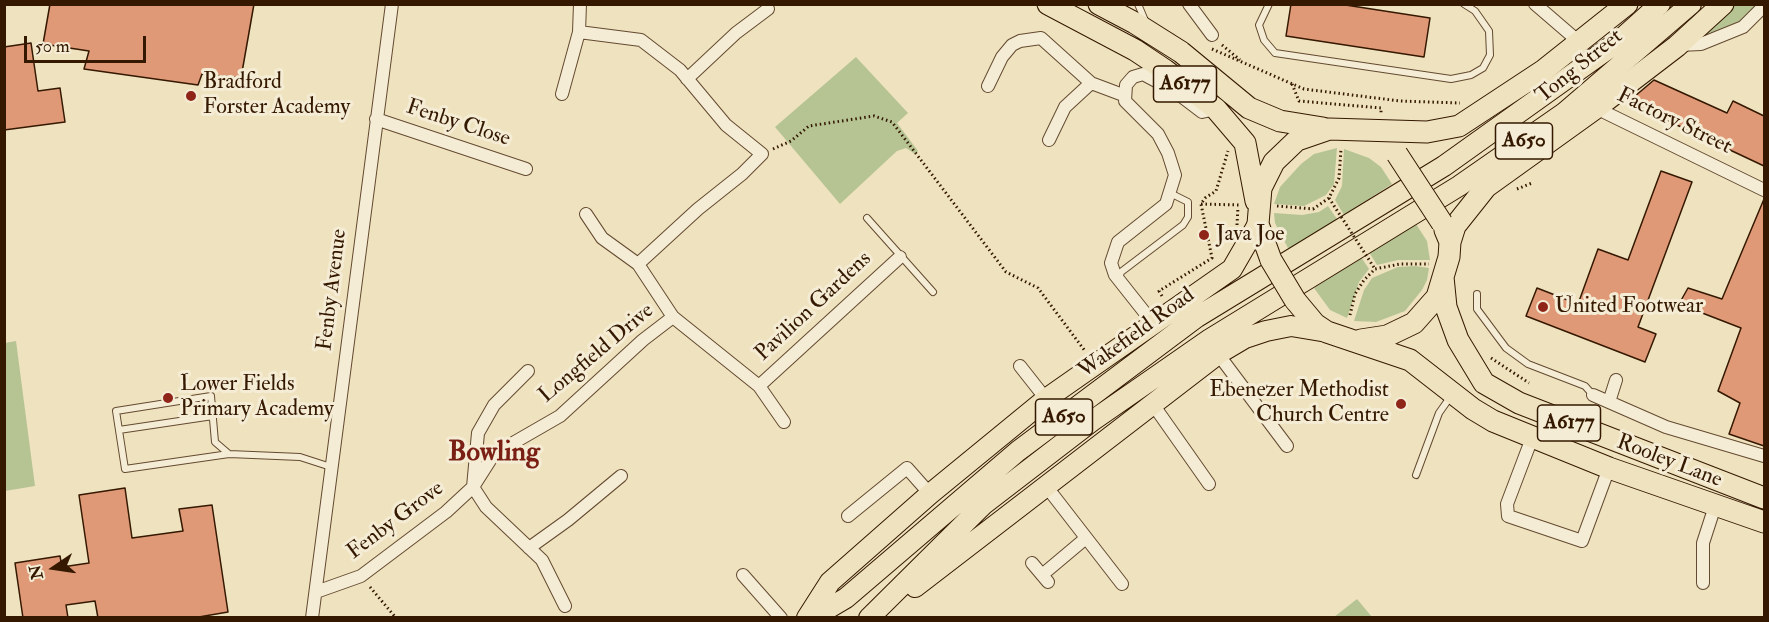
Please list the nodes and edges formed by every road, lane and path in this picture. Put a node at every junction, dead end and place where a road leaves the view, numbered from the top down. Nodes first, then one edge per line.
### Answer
1 (393, 4) edge
2 (580, 4) edge
3 (1048, 4) edge
4 (1099, 4) edge
5 (1138, 4) edge
6 (1189, 4) edge
7 (1269, 4) edge
8 (1464, 4) edge
9 (1535, 4) edge
10 (1627, 4) edge
11 (1660, 4) edge
12 (1691, 4) edge
13 (1723, 4) edge
14 (1764, 6) edge
15 (768, 9) dead end
16 (1148, 30) junction
17 (579, 32) junction
18 (1212, 35) joint
19 (1578, 41) junction
20 (1677, 46) junction
21 (1243, 63) dead end
22 (687, 80) junction
23 (1091, 83) junction
24 (1292, 84) dead end
25 (988, 86) dead end
26 (562, 94) dead end
27 (1123, 95) junction
28 (1596, 108) junction
29 (1216, 109) junction
30 (376, 119) junction
31 (1374, 123) junction
32 (1234, 129) junction
33 (1329, 129) junction
34 (1049, 140) dead end
35 (1341, 150) dead end
36 (762, 154) junction
37 (526, 169) dead end
38 (1764, 190) edge
39 (1170, 194) junction
40 (1329, 198) junction
41 (1202, 204) junction
42 (1277, 206) dead end
43 (586, 214) dead end
44 (1253, 216) junction
45 (867, 218) dead end
46 (1446, 232) junction
47 (1329, 234) joint
48 (900, 257) junction
49 (1343, 259) joint
50 (638, 264) junction
51 (1375, 269) junction
52 (1436, 270) junction
53 (1119, 279) junction
54 (933, 292) dead end
55 (1478, 294) dead end
56 (1165, 300) dead end
57 (1350, 315) dead end
58 (673, 317) junction
59 (1153, 323) junction
60 (1327, 332) junction
61 (1355, 341) junction
62 (1484, 351) dead end
63 (1218, 354) junction
64 (1095, 364) junction
65 (1020, 366) dead end
66 (528, 371) dead end
67 (1616, 380) dead end
68 (1529, 383) dead end
69 (759, 386) junction
70 (1453, 393) junction
71 (1593, 395) joint
72 (1046, 399) junction
73 (1152, 402) junction
74 (1609, 402) junction
75 (213, 416) junction
76 (784, 422) dead end
77 (119, 430) junction
78 (1532, 438) junction
79 (1287, 446) dead end
80 (229, 454) junction
81 (1764, 456) edge
82 (331, 467) junction
83 (1610, 468) junction
84 (1416, 475) dead end
85 (621, 476) dead end
86 (1209, 484) dead end
87 (1046, 486) junction
88 (473, 487) junction
89 (930, 494) junction
90 (1764, 498) edge
91 (1715, 506) junction
92 (848, 516) dead end
93 (1764, 522) edge
94 (1086, 538) junction
95 (529, 548) junction
96 (1032, 563) dead end
97 (743, 575) dead end
98 (362, 576) junction
99 (1122, 584) dead end
100 (1703, 584) dead end
101 (316, 592) junction
102 (565, 606) dead end
103 (312, 618) edge
104 (396, 618) edge
105 (781, 618) edge
106 (807, 618) edge
107 (812, 618) edge
108 (869, 618) edge
109 (875, 618) edge

1 - 30 street, Fenby Avenue
2 - 17 street
3 - 29 highway, A6177
4 - 16 highway, A6177
5 - 16 lane
6 - 18 street
7 - 8 lane
9 - 19 street
10 - 19 highway
11 - 47 main road, Tong Street / A650
12 - 49 main road, Tong Street / A650
13 - 20 highway
14 - 20 street
15 - 22 street
16 - 33 highway, A6177
17 - 22 street
17 - 26 street
18 - 21 path
19 - 31 highway
20 - 28 highway
22 - 36 street
23 - 25 street
23 - 27 street
23 - 34 street
24 - 31 path
27 - 29 street
27 - 39 street
28 - 38 street, Factory Street
28 - 46 highway
29 - 32 highway, A6177
30 - 37 street, Fenby Close
30 - 82 street, Fenby Avenue
31 - 33 highway
31 - 46 highway, bridge
32 - 41 path
32 - 44 highway, A6177
33 - 44 highway
35 - 40 path
36 - 50 street
36 - 64 path
39 - 53 street
39 - 53 lane
40 - 42 path
40 - 51 path, bridge
41 - 44 path
41 - 56 path
43 - 50 street, Longfield Drive
44 - 59 main road
44 - 60 highway, bridge
45 - 48 lane
46 - 52 highway
47 - 107 main road, Wakefield Road / A650
48 - 54 lane
48 - 69 street, Pavilion Gardens
49 - 108 main road, Wakefield Road / A650
50 - 58 street, Longfield Drive
51 - 52 path
51 - 57 path
52 - 61 highway
52 - 90 highway, Rooley Lane / A6177
53 - 59 street
55 - 71 lane
58 - 69 street, Pavilion Gardens
58 - 88 street, Longfield Drive
59 - 64 main road
60 - 61 highway
60 - 63 main road, A650
61 - 70 highway, Rooley Lane / A6177
62 - 68 path
63 - 73 main road, A650
63 - 79 street
64 - 72 main road
65 - 72 street
66 - 88 street, Fenby Grove
67 - 74 street
69 - 76 street
70 - 78 highway, Rooley Lane / A6177
70 - 84 lane
71 - 74 street
72 - 89 main road
73 - 86 street
73 - 87 main road, A650
74 - 81 street
75 - 77 lane
75 - 77 lane
75 - 80 lane
77 - 80 lane
78 - 83 highway, Rooley Lane / A6177
78 - 83 street, Rooley Lane
80 - 82 lane
82 - 101 street, Fenby Avenue
83 - 91 highway, Rooley Lane / A6177
85 - 95 street
87 - 94 street
87 - 109 main road, A650
88 - 95 street
88 - 98 street, Fenby Grove
89 - 92 street
89 - 106 main road
91 - 93 highway, Rooley Lane / A6177
91 - 100 street
94 - 96 street
94 - 99 street
95 - 102 street
97 - 105 street
98 - 101 street, Fenby Grove
98 - 104 path
101 - 103 street, Fenby Avenue

